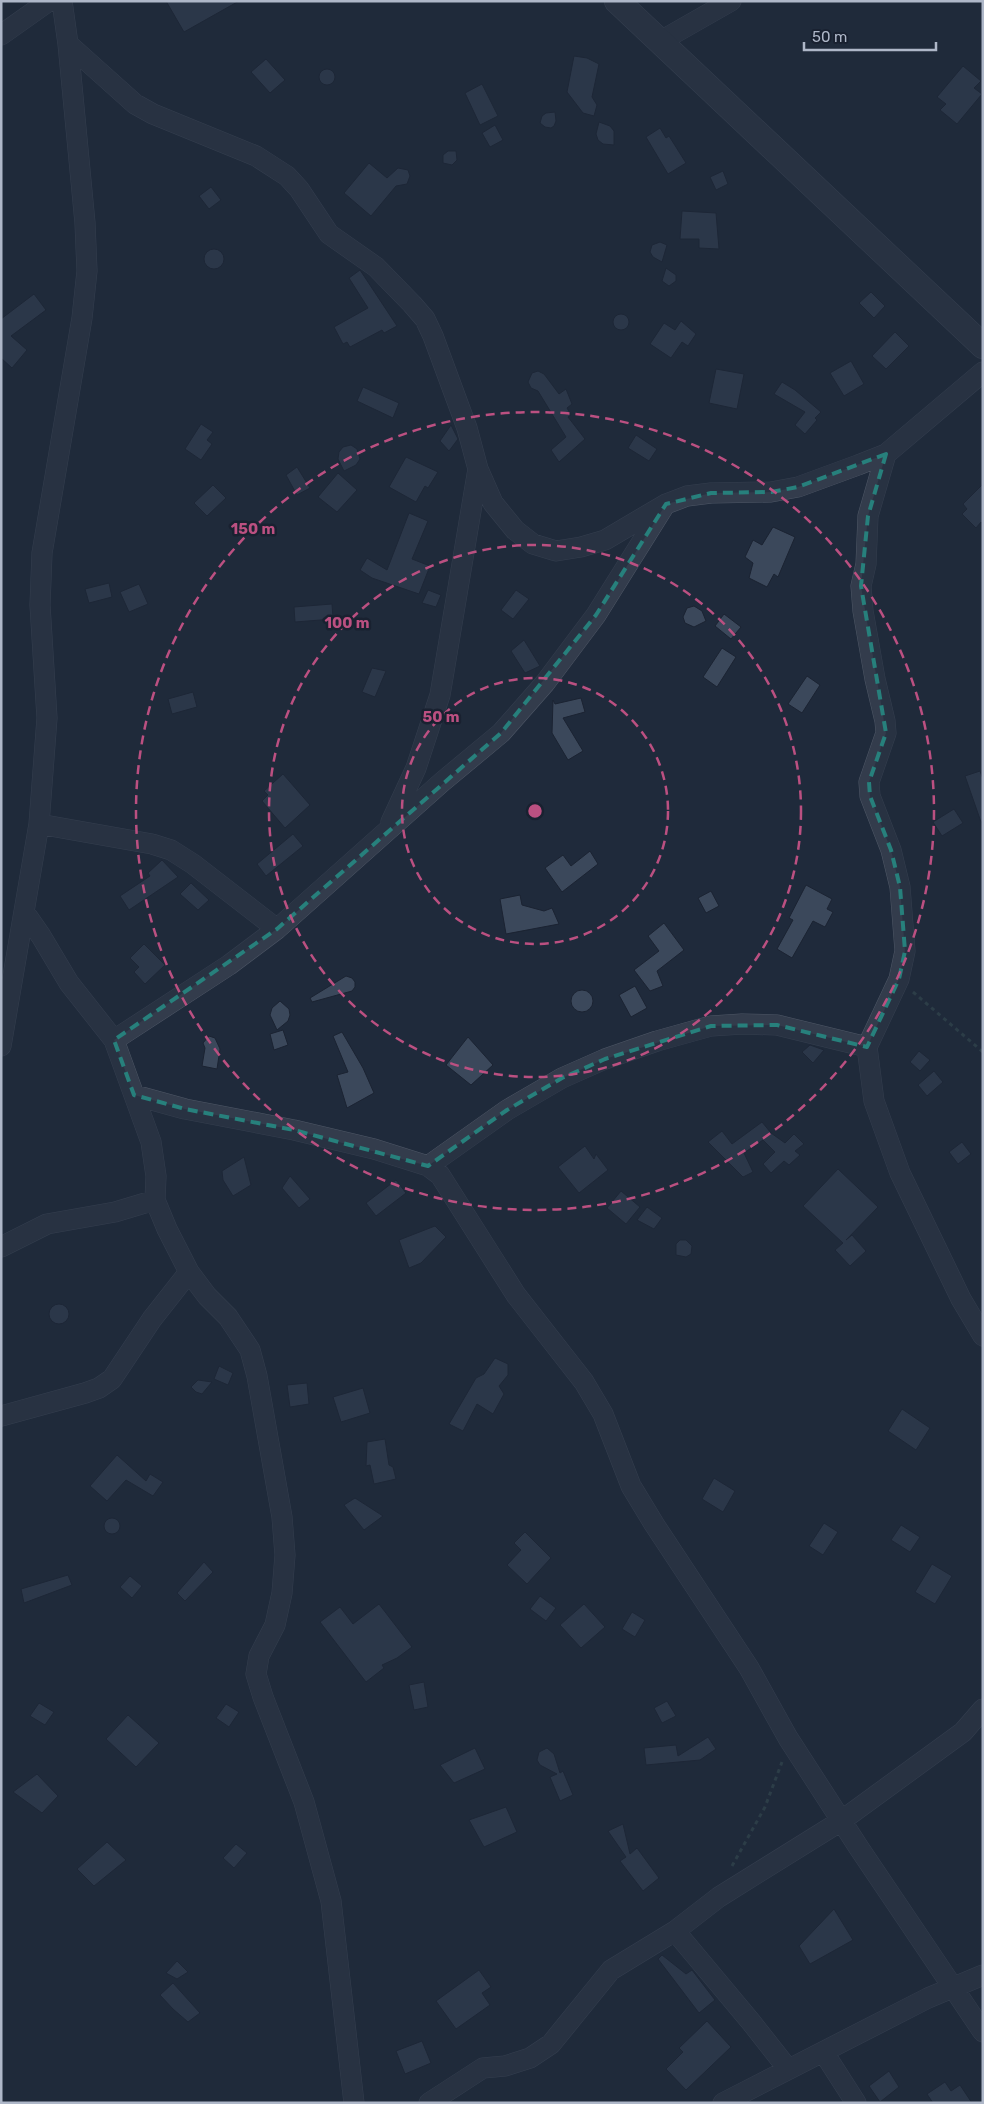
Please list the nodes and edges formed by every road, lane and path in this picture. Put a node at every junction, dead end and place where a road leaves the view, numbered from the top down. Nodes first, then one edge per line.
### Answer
1 (49, 1) edge
2 (62, 1) edge
3 (617, 1) edge
4 (730, 1) edge
5 (1, 35) edge
6 (659, 42) junction
7 (68, 44) junction
8 (983, 346) edge
9 (983, 372) edge
10 (886, 454) junction
11 (478, 469) junction
12 (666, 504) junction
13 (39, 824) junction
14 (385, 833) junction
15 (25, 913) junction
16 (277, 929) junction
17 (8, 971) edge
18 (899, 979) junction
19 (114, 1040) junction
20 (1, 1046) edge
21 (867, 1047) junction
22 (983, 1052) edge
23 (134, 1095) junction
24 (428, 1166) junction
25 (155, 1200) junction
26 (1, 1247) edge
27 (189, 1272) junction
28 (983, 1336) edge
29 (1, 1416) edge
30 (983, 1710) edge
31 (983, 1720) edge
32 (963, 1732) junction
33 (788, 1738) junction
34 (841, 1821) junction
35 (719, 1897) junction
36 (675, 1931) junction
37 (983, 1974) edge
38 (954, 1987) junction
39 (983, 2032) edge
40 (824, 2053) junction
41 (788, 2069) junction
42 (354, 2103) edge
43 (428, 2103) edge
44 (724, 2103) edge
45 (856, 2103) edge

1 - 5 street
2 - 7 street
3 - 6 street
4 - 6 street
6 - 8 street
7 - 11 street
7 - 13 street
9 - 10 street
10 - 12 street
10 - 18 street
11 - 12 street
11 - 14 street
12 - 14 street
13 - 15 street
13 - 16 street
14 - 16 street
15 - 17 street
15 - 19 street
16 - 19 street
17 - 20 street
18 - 21 street
18 - 22 path
19 - 23 street
21 - 24 street
21 - 28 street
23 - 24 street
23 - 25 street
24 - 33 street
25 - 26 street
25 - 27 street
27 - 29 street
27 - 42 street
30 - 32 street
31 - 32 street
32 - 34 street
33 - 34 street
33 - 35 path
34 - 35 street
34 - 38 street
35 - 36 street
36 - 41 street
36 - 43 street
37 - 38 street
38 - 39 street
38 - 40 street
40 - 41 street
40 - 45 street
41 - 44 street

